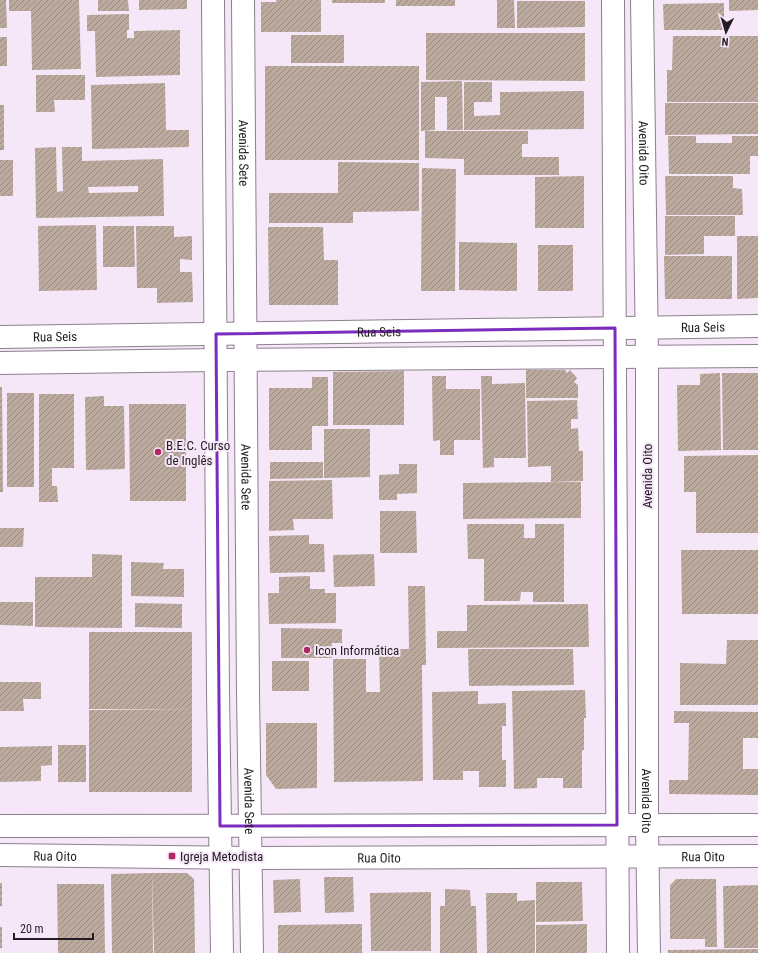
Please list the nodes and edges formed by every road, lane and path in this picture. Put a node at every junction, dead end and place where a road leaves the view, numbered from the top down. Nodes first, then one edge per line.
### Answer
1 (213, 0) edge
2 (243, 0) edge
3 (613, 0) edge
4 (642, 0) edge
5 (758, 326) edge
6 (646, 327) junction
7 (615, 328) junction
8 (216, 334) junction
9 (245, 334) junction
10 (0, 337) edge
11 (758, 356) edge
12 (646, 357) junction
13 (614, 358) junction
14 (216, 360) junction
15 (246, 361) junction
16 (0, 363) edge
17 (617, 825) junction
18 (647, 825) junction
19 (758, 825) edge
20 (0, 826) edge
21 (220, 826) junction
22 (250, 826) junction
23 (0, 855) edge
24 (618, 856) junction
25 (648, 856) junction
26 (758, 856) edge
27 (221, 858) junction
28 (251, 858) junction
29 (222, 953) edge
30 (252, 953) edge
31 (618, 953) edge
32 (648, 953) edge

1 - 8 street
2 - 9 street, Avenida Sete
3 - 7 street
4 - 6 street, Avenida Oito
5 - 6 street, Rua Seis
6 - 7 street, Rua Seis
6 - 12 street, Avenida Oito
7 - 9 street, Rua Seis
7 - 13 street
8 - 9 street, Rua Seis
8 - 10 street, Rua Seis
8 - 14 street
9 - 15 street, Avenida Sete
11 - 12 street, Rua Seis
12 - 13 street, Rua Seis
12 - 18 street, Avenida Oito
13 - 15 street, Rua Seis
13 - 17 street
14 - 15 street, Rua Seis
14 - 16 street, Rua Seis
14 - 21 street
15 - 22 street, Avenida Sete
17 - 18 street
17 - 22 street
17 - 24 street
18 - 19 street
18 - 25 street, Avenida Oito
20 - 21 street
21 - 22 street
21 - 27 street
22 - 28 street, Avenida Sete
23 - 27 street, Rua Oito
24 - 25 street, Rua Oito
24 - 28 street, Rua Oito
24 - 31 street
25 - 26 street, Rua Oito
25 - 32 street, Avenida Oito
27 - 28 street, Rua Oito
27 - 29 street
28 - 30 street, Avenida Sete

